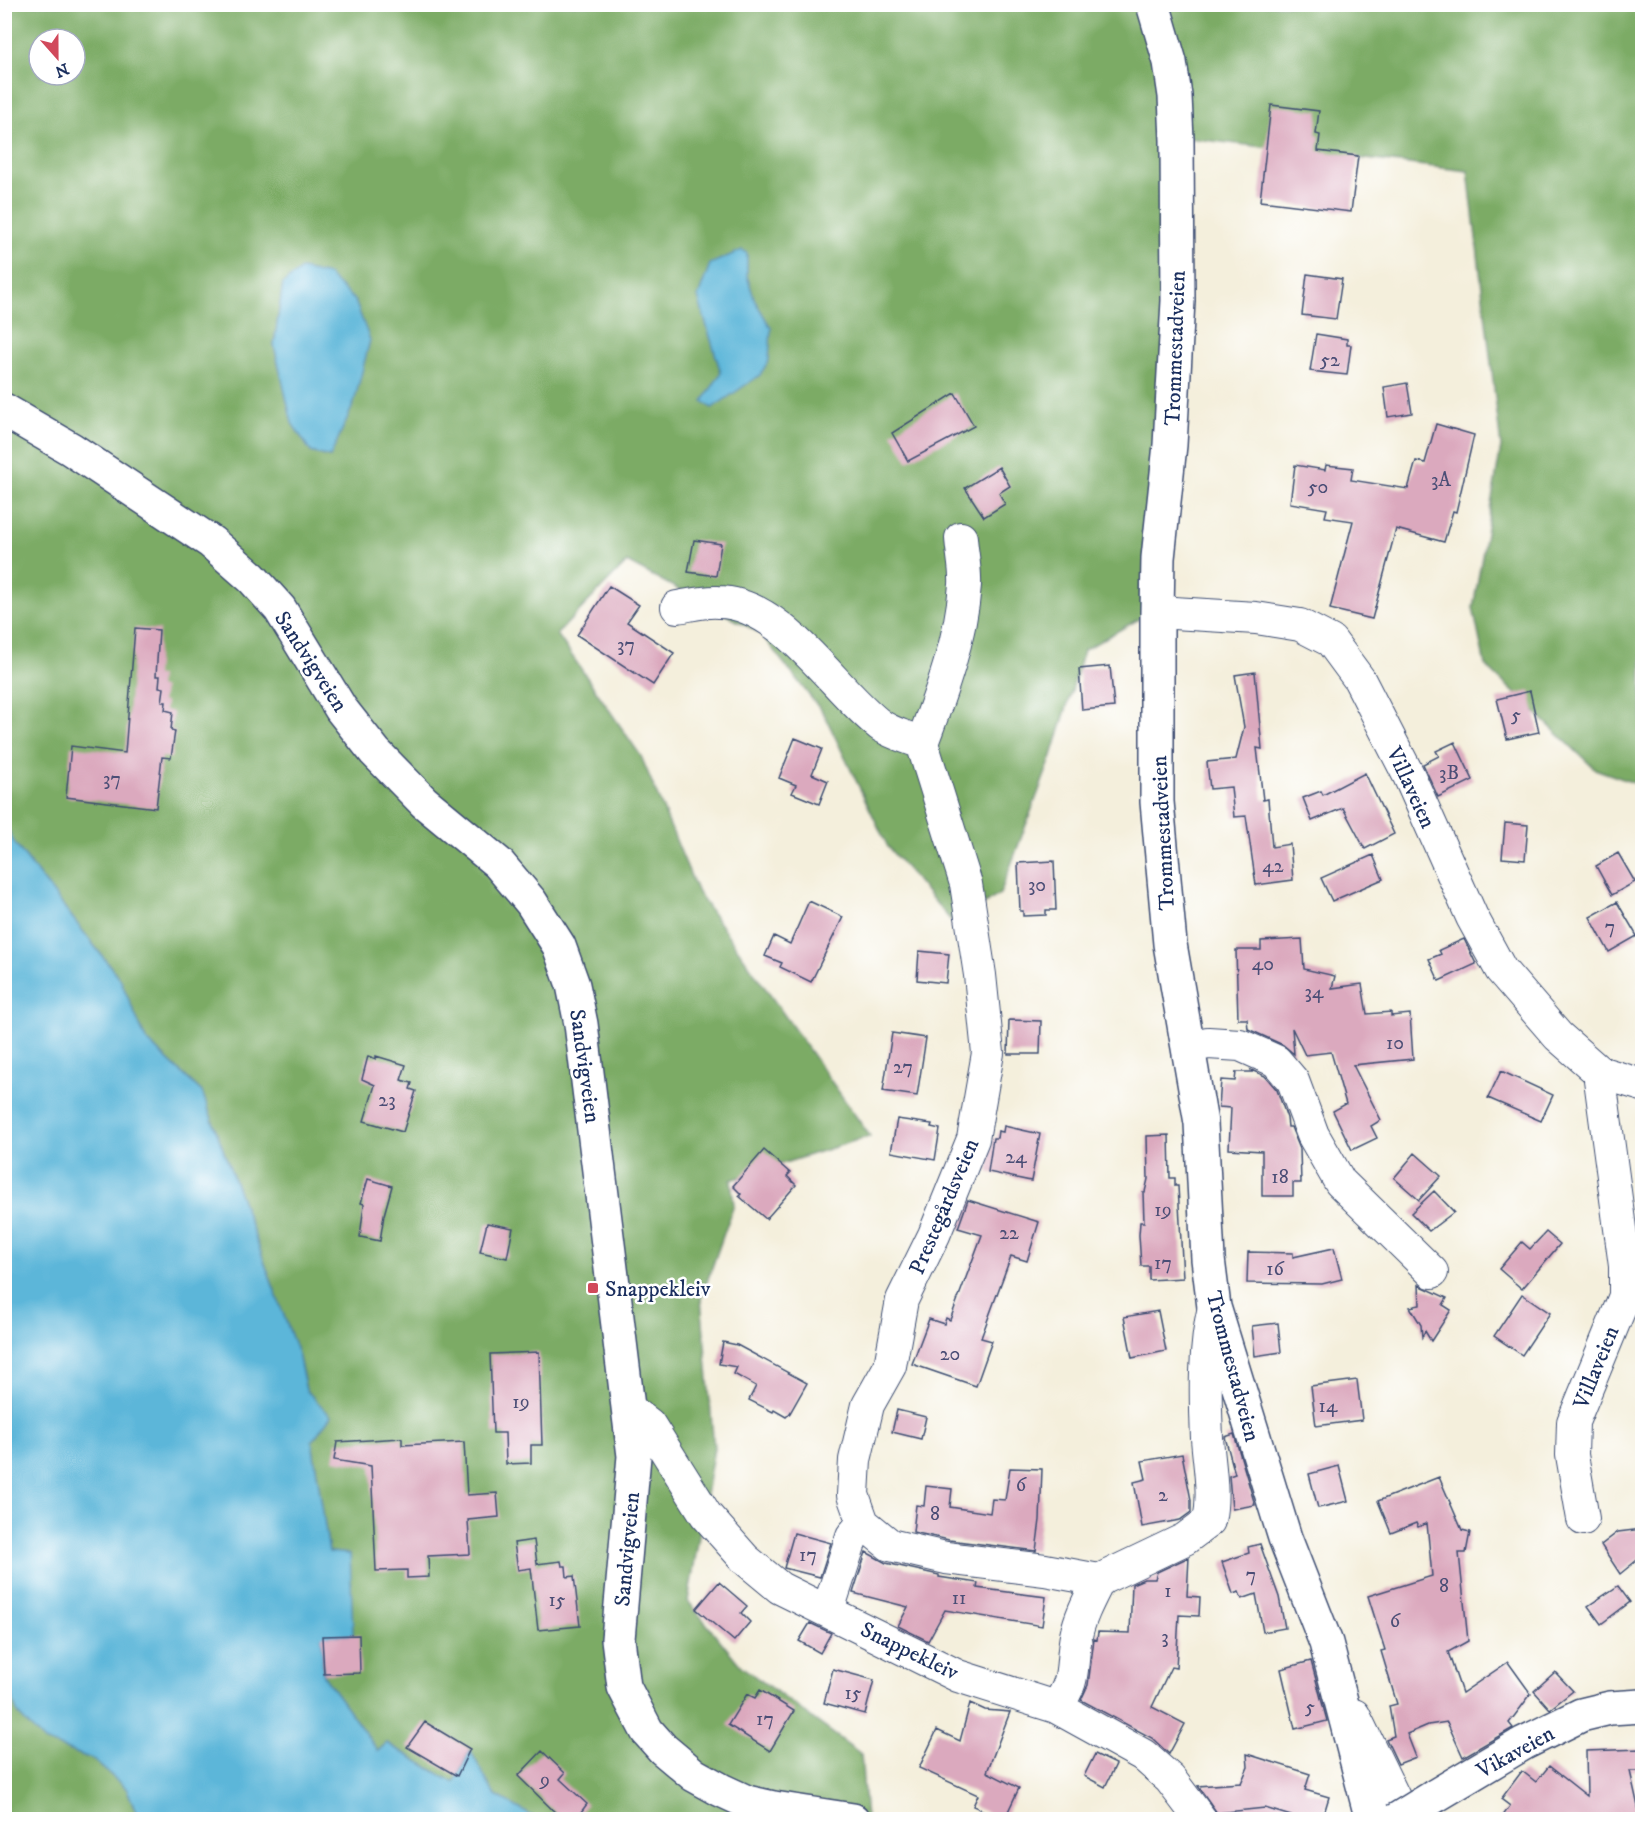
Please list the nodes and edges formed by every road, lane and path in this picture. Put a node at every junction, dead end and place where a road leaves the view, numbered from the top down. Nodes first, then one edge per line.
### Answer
1 (1153, 4) edge
2 (4, 410) edge
3 (961, 538) dead end
4 (677, 607) dead end
5 (1157, 612) junction
6 (922, 743) junction
7 (1188, 1047) junction
8 (1599, 1072) junction
9 (1642, 1085) edge
10 (1432, 1272) dead end
11 (1214, 1307) junction
12 (629, 1409) junction
13 (1583, 1519) dead end
14 (863, 1523) junction
15 (1099, 1580) junction
16 (828, 1610) junction
17 (1326, 1643) junction
18 (1642, 1706) edge
19 (1056, 1707) junction
20 (853, 1820) edge
21 (1201, 1820) edge
22 (1372, 1820) edge
23 (1396, 1820) edge
24 (1405, 1820) edge

1 - 5 main road, Trommestadveien
2 - 12 main road, Sandvigveien
3 - 6 street
4 - 6 street
5 - 7 main road, Trommestadveien
5 - 8 street, Villaveien
6 - 14 street, Prestegårdsveien
7 - 10 street
7 - 11 main road, Trommestadveien
8 - 9 street, Villaveien
8 - 13 street, Villaveien
11 - 15 street
11 - 17 main road, Trommestadveien
12 - 16 street, Snappekleiv
12 - 20 main road, Sandvigveien
14 - 15 street
14 - 16 street
15 - 19 street
16 - 19 street, Snappekleiv
17 - 22 main road, Trommestadveien
17 - 24 street, Trommestadveien
18 - 23 main road, Vikaveien, bridge
19 - 21 street, Snappekleiv

